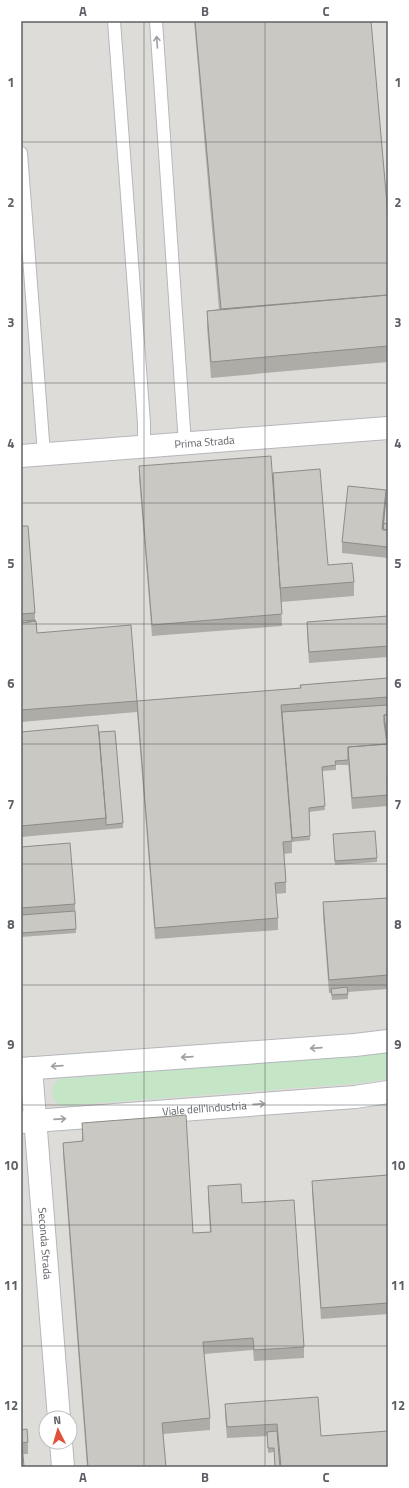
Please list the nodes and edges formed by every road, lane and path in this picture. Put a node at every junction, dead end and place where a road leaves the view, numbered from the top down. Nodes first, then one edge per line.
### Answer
1 (114, 21) edge
2 (156, 21) edge
3 (21, 153) edge
4 (388, 428) edge
5 (185, 444) junction
6 (144, 447) junction
7 (44, 454) junction
8 (21, 456) edge
9 (388, 1041) edge
10 (26, 1069) edge
11 (388, 1092) edge
12 (28, 1122) edge
13 (58, 1410) edge
14 (62, 1450) edge
15 (63, 1467) edge

1 - 6 lane
5 -> 2 lane
3 - 7 lane
4 - 5 street, Prima Strada
5 - 6 street, Prima Strada
6 - 7 street, Prima Strada
7 - 8 street, Prima Strada
9 -> 10 street
10 - 12 street, Seconda Strada
12 -> 11 street, Viale dell'Industria
12 - 13 street, Seconda Strada
14 - 15 street

